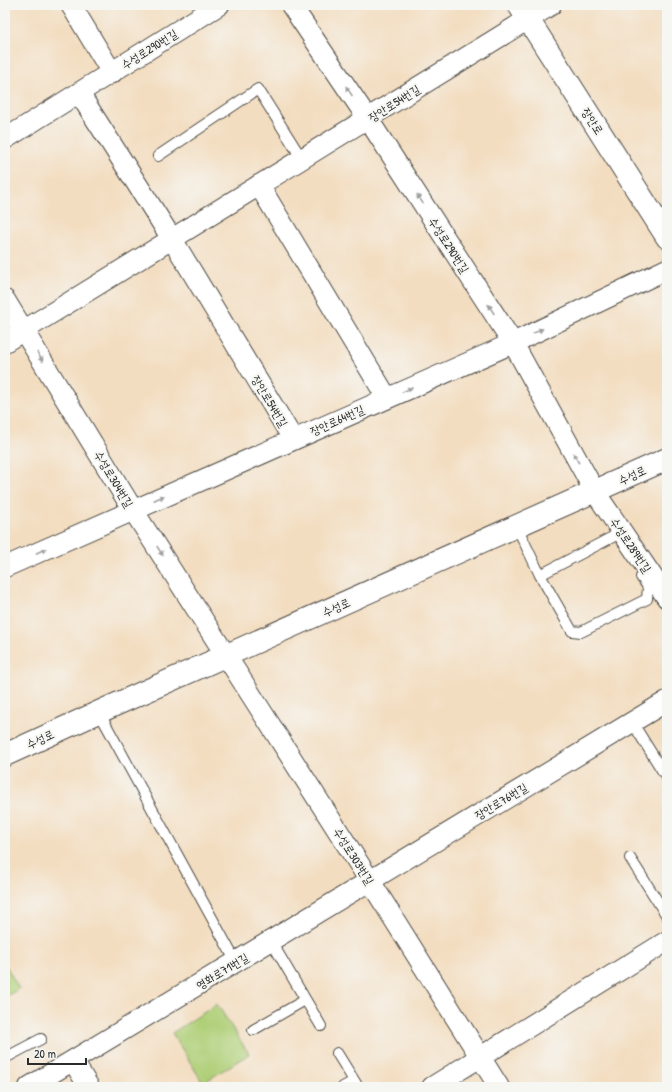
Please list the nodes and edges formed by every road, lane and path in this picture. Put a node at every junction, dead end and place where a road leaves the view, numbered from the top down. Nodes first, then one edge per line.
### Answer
1 (72, 5) edge
2 (219, 5) edge
3 (291, 5) edge
4 (551, 5) edge
5 (524, 12) edge
6 (112, 73) junction
7 (79, 93) junction
8 (368, 119) junction
9 (5, 139) edge
10 (158, 156) dead end
11 (302, 159) junction
12 (259, 185) junction
13 (667, 237) edge
14 (172, 239) junction
15 (667, 269) edge
16 (5, 300) edge
17 (24, 330) junction
18 (5, 342) edge
19 (513, 343) junction
20 (387, 398) junction
21 (293, 439) junction
22 (667, 459) edge
23 (595, 492) junction
24 (133, 510) junction
25 (517, 526) junction
26 (618, 535) junction
27 (5, 567) edge
28 (540, 575) junction
29 (667, 598) edge
30 (226, 655) junction
31 (667, 701) edge
32 (98, 712) junction
33 (632, 722) junction
34 (5, 755) edge
35 (667, 778) edge
36 (630, 858) dead end
37 (370, 881) junction
38 (667, 916) edge
39 (271, 941) junction
40 (667, 941) edge
41 (236, 962) junction
42 (305, 1000) junction
43 (321, 1026) dead end
44 (253, 1030) dead end
45 (41, 1039) dead end
46 (337, 1053) dead end
47 (5, 1058) edge
48 (481, 1058) junction
49 (72, 1060) junction
50 (356, 1084) edge
51 (29, 1087) edge
52 (89, 1087) edge
53 (343, 1087) edge
54 (432, 1087) edge
55 (499, 1087) edge

1 - 6 street
2 - 6 street, 수성로290번길
8 -> 3 street, 수성로290번길
4 - 5 street, 장안로54번길
5 - 8 street, 장안로54번길
5 - 13 street, 장안로
6 - 7 street, 수성로290번길
7 - 9 street
7 - 14 street, 장안로54번길
8 - 11 street, 장안로54번길
19 -> 8 street, 수성로290번길
10 - 11 lane
11 - 12 street, 장안로54번길
12 - 14 street, 장안로54번길
12 - 20 street
14 - 17 street, 장안로54번길
14 - 21 street, 장안로54번길
19 -> 15 street, 장안로64번길
16 - 17 street, 수성로304번길
17 - 18 street, 장안로54번길
17 -> 24 street, 수성로304번길
20 -> 19 street, 장안로64번길
23 -> 19 street, 수성로290번길
20 - 21 street, 장안로64번길
24 -> 21 street, 장안로64번길
22 - 23 street, 수성로
23 - 25 street, 수성로
23 - 26 street, 수성로289번길
27 -> 24 street, 장안로64번길
24 -> 30 street, 수성로304번길
25 - 28 lane
25 - 30 street, 수성로
26 - 28 lane
26 - 28 lane
26 - 29 street, 수성로289번길
30 - 32 street, 수성로
30 - 37 street, 수성로303번길
31 - 33 street, 장안로76번길
32 - 34 street, 수성로
32 - 41 lane
33 - 35 lane
33 - 37 street, 장안로76번길
36 - 38 lane
37 - 39 street, 영화로71번길
37 - 48 street, 수성로303번길
39 - 41 street, 영화로71번길
39 - 42 lane
40 - 48 street
41 - 49 street, 영화로71번길
42 - 43 lane
42 - 44 lane
45 - 47 lane
46 - 50 lane
48 - 54 street
48 - 55 street, 수성로303번길
49 - 51 street, 영화로71번길
49 - 52 street
50 - 53 lane

